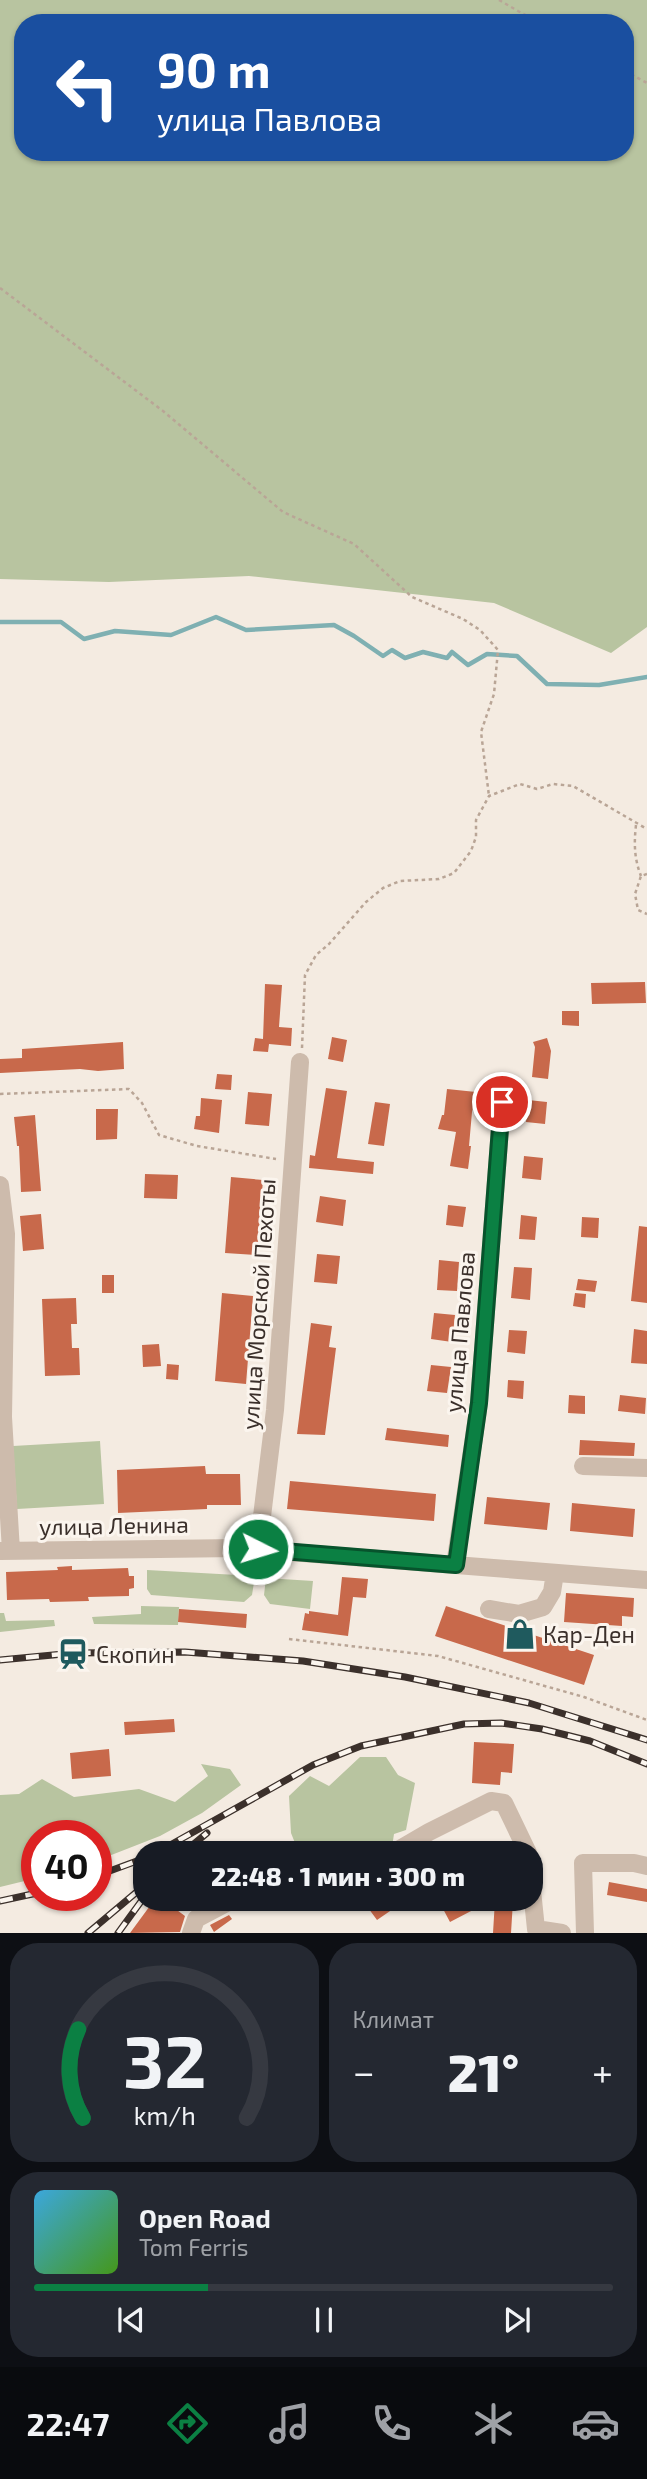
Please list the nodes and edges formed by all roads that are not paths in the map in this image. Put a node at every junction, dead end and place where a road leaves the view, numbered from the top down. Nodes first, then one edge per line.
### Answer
1 (300, 1062) road end
2 (502, 1102) dead end
3 (0, 1185) edge
4 (583, 1466) dead end
5 (647, 1468) edge
6 (258, 1549) junction
7 (6, 1551) edge
8 (456, 1565) junction
9 (555, 1573) junction
10 (647, 1580) edge
11 (489, 1609) dead end
12 (414, 1841) edge
13 (522, 1841) edge
14 (647, 1866) edge
15 (211, 1911) edge
16 (534, 1911) edge
17 (191, 1933) edge
18 (562, 1933) edge
19 (586, 1933) edge

1 - 6 street, улица Морской Пехоты
2 - 8 street, улица Павлова
3 - 7 street
4 - 5 street
6 - 7 street, улица Ленина
6 - 8 street, улица Ленина
8 - 9 street, улица Ленина
9 - 10 street, улица Ленина
9 - 11 street
12 - 13 street
14 - 19 street
15 - 17 street
16 - 18 street

